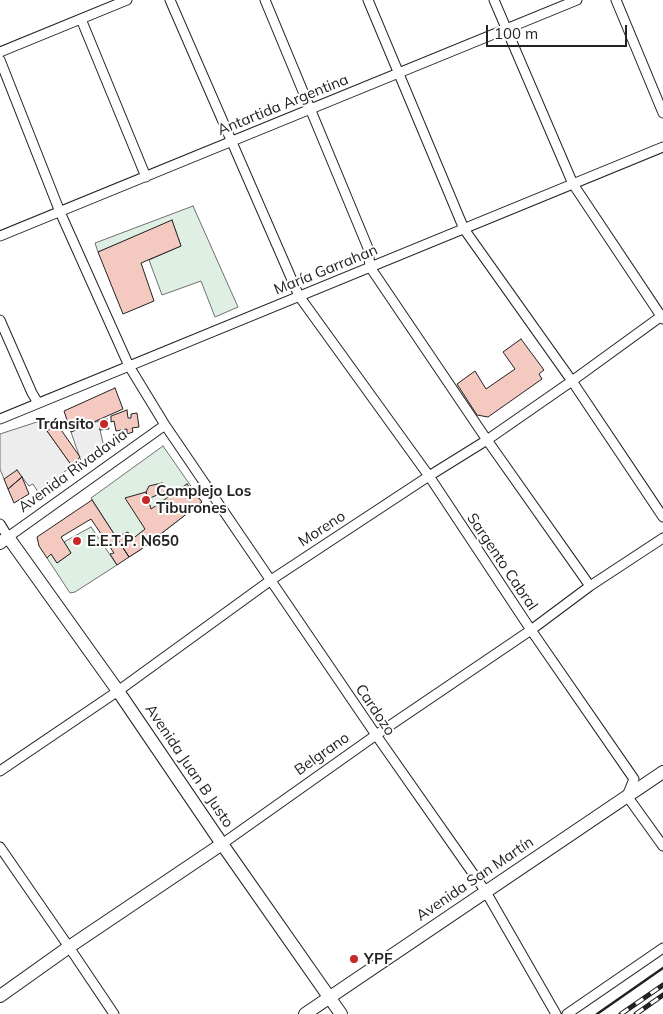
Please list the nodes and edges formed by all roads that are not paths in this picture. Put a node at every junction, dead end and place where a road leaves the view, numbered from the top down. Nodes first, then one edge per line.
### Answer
1 (127, 0) edge
2 (170, 0) edge
3 (265, 0) edge
4 (368, 0) edge
5 (494, 0) edge
6 (577, 0) edge
7 (616, 0) edge
8 (81, 19) junction
9 (506, 29) junction
10 (0, 52) edge
11 (0, 60) edge
12 (398, 74) junction
13 (310, 109) junction
14 (663, 113) edge
15 (231, 142) junction
16 (663, 147) edge
17 (146, 177) junction
18 (573, 184) junction
19 (60, 212) junction
20 (464, 229) junction
21 (0, 236) edge
22 (370, 267) junction
23 (299, 296) junction
24 (662, 317) edge
25 (0, 320) edge
26 (129, 366) junction
27 (572, 381) junction
28 (38, 403) junction
29 (0, 419) edge
30 (165, 425) junction
31 (487, 440) junction
32 (429, 476) junction
33 (663, 517) edge
34 (0, 524) edge
35 (663, 538) edge
36 (4, 540) edge
37 (271, 580) junction
38 (590, 586) junction
39 (531, 630) junction
40 (118, 691) junction
41 (376, 736) junction
42 (0, 771) edge
43 (663, 772) edge
44 (627, 796) junction
45 (222, 844) junction
46 (663, 846) edge
47 (0, 847) edge
48 (486, 892) junction
49 (69, 947) junction
50 (663, 948) edge
51 (0, 996) edge
52 (330, 996) junction
53 (114, 1014) edge
54 (305, 1014) edge
55 (341, 1014) edge
56 (556, 1014) edge
57 (567, 1014) edge

1 - 8 street
2 - 15 street, Sargento Cabral
3 - 13 street
4 - 12 street
5 - 9 street
6 - 9 street, Antartida Argentina
7 - 14 street
8 - 10 street
8 - 17 street
9 - 12 street, Antartida Argentina
9 - 18 street
11 - 19 street, Cardozo
12 - 13 street, Antartida Argentina
12 - 20 street
13 - 15 street, Antartida Argentina
13 - 22 street
15 - 17 street, Antartida Argentina
15 - 23 street, Sargento Cabral
16 - 18 street, María Garrahan
17 - 19 street, Antartida Argentina
18 - 20 street, María Garrahan
18 - 24 street
19 - 21 street, Antartida Argentina
19 - 26 street, Cardozo
20 - 22 street, María Garrahan
20 - 27 street
22 - 23 street, María Garrahan
22 - 31 street
23 - 26 street, María Garrahan
23 - 32 street, Sargento Cabral
24 - 27 street, Moreno
25 - 28 street
26 - 28 street, María Garrahan
26 - 30 street, Cardozo
27 - 31 street, Moreno
27 - 33 street
28 - 29 street, María Garrahan
30 - 36 street, Avenida Rivadavia
30 - 37 street, Cardozo
31 - 32 street, Moreno
31 - 38 street
32 - 37 street, Moreno
32 - 39 street, Sargento Cabral
34 - 36 street
35 - 38 street, Belgrano
36 - 40 street, Avenida Juan B Justo
37 - 40 street, Moreno
37 - 41 street, Cardozo
38 - 39 street, Belgrano
39 - 41 street, Belgrano
39 - 44 street, Sargento Cabral
40 - 42 street, Moreno
40 - 45 street, Avenida Juan B Justo
41 - 45 street, Belgrano
41 - 48 street, Cardozo
43 - 44 street, Avenida San Martín
44 - 46 street
44 - 48 street, Avenida San Martín
45 - 49 street, Belgrano
45 - 52 street, Avenida Juan B Justo
47 - 49 street
48 - 52 street, Avenida San Martín
48 - 56 street, Cardozo
49 - 51 street, Belgrano
49 - 53 street
50 - 57 street
52 - 54 street, Avenida San Martín
52 - 55 street, Avenida Juan B Justo

